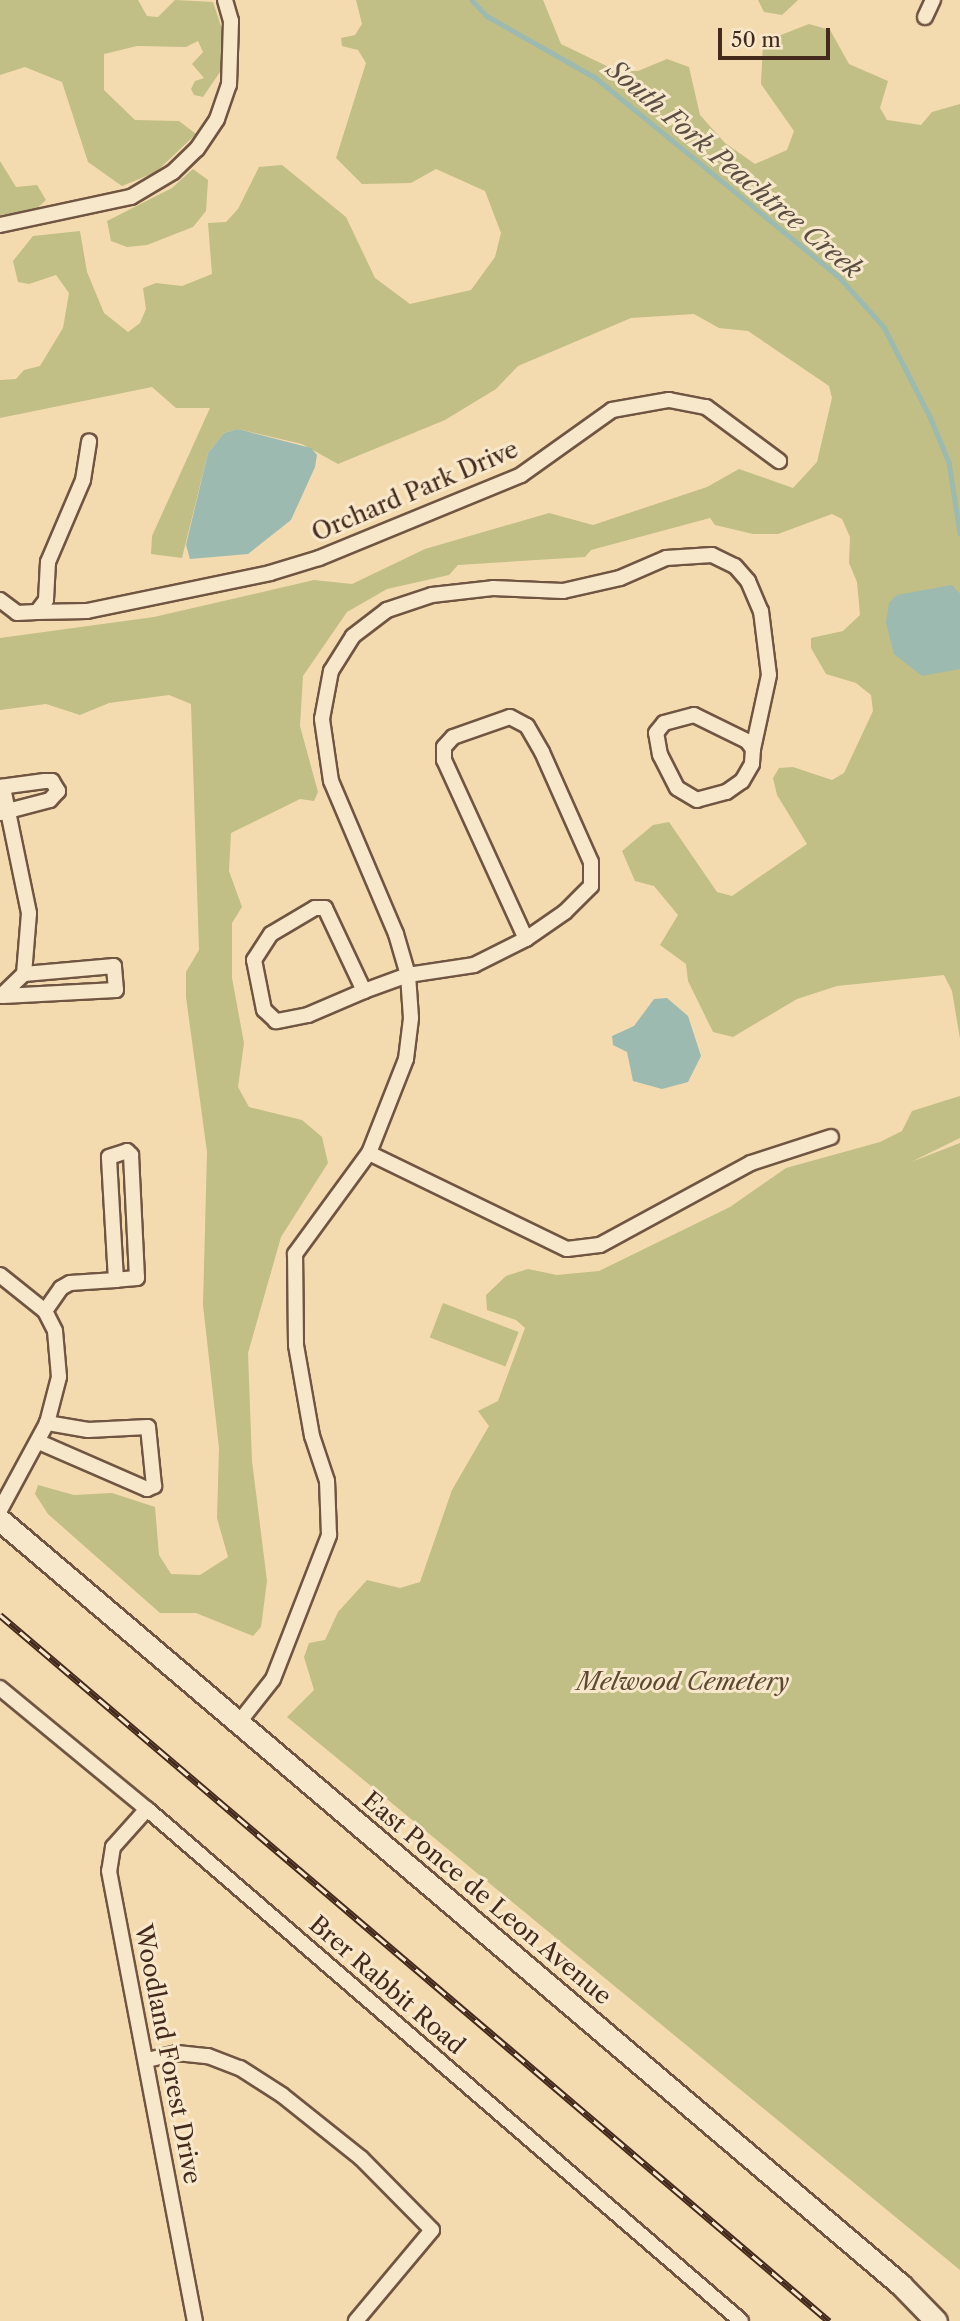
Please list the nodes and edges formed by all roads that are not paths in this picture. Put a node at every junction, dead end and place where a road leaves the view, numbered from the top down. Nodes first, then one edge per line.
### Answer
1 (225, 0) edge
2 (933, 0) edge
3 (925, 17) dead end
4 (0, 225) edge
5 (89, 441) dead end
6 (779, 461) dead end
7 (0, 600) edge
8 (37, 612) junction
9 (753, 749) junction
10 (2, 787) edge
11 (4, 812) edge
12 (526, 939) junction
13 (24, 974) junction
14 (408, 975) junction
15 (364, 991) junction
16 (1, 997) edge
17 (831, 1138) dead end
18 (369, 1153) junction
19 (0, 1275) edge
20 (116, 1280) junction
21 (45, 1311) junction
22 (47, 1423) junction
23 (39, 1442) junction
24 (0, 1510) edge
25 (0, 1520) edge
26 (0, 1688) edge
27 (240, 1721) junction
28 (147, 1809) junction
29 (147, 2060) junction
30 (195, 2321) edge
31 (356, 2321) edge
32 (741, 2321) edge
33 (936, 2321) edge

1 - 4 street
2 - 3 street
5 - 8 street
6 - 8 street, Orchard Park Drive
7 - 8 street, Orchard Park Drive
9 - 9 street
9 - 14 street
10 - 11 street
10 - 11 street
11 - 13 street
12 - 12 street
12 - 14 street
13 - 16 street
13 - 16 street
14 - 15 street
14 - 18 street
15 - 15 street
17 - 18 street
18 - 27 street
19 - 21 street
20 - 20 street
20 - 21 street
21 - 22 street
22 - 23 street
22 - 23 street
23 - 24 street
25 - 27 main road, East Ponce de Leon Avenue
26 - 28 street, Brer Rabbit Road
27 - 33 main road, East Ponce de Leon Avenue
28 - 29 street, Woodland Forest Drive
28 - 32 street, Brer Rabbit Road
29 - 30 street, Woodland Forest Drive
29 - 31 street

